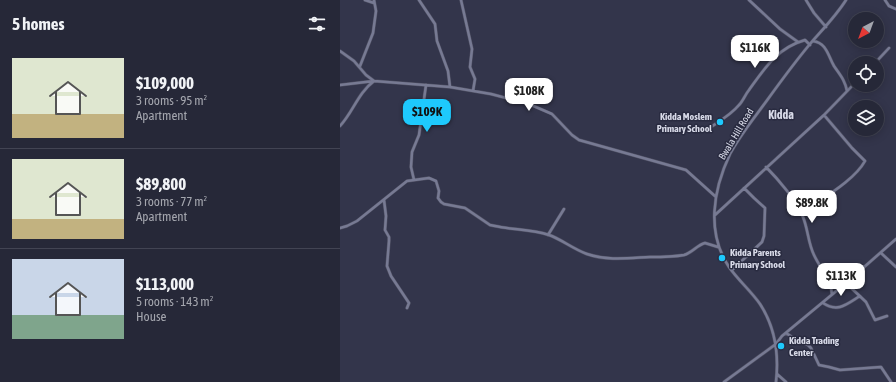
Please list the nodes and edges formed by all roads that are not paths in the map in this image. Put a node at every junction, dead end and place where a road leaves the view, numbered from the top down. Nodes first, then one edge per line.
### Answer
1 (365, 0) edge
2 (419, 0) edge
3 (461, 0) edge
4 (749, 0) edge
5 (806, 0) edge
6 (846, 0) edge
7 (885, 0) edge
8 (375, 2) edge
9 (896, 9) edge
10 (826, 27) junction
11 (813, 41) junction
12 (798, 42) junction
13 (810, 45) junction
14 (889, 48) dead end
15 (340, 51) edge
16 (882, 56) edge
17 (360, 66) junction
18 (374, 81) junction
19 (340, 85) edge
20 (426, 85) junction
21 (450, 87) junction
22 (473, 91) junction
23 (847, 91) joint
24 (824, 114) junction
25 (340, 126) edge
26 (703, 130) dead end
27 (766, 167) junction
28 (414, 180) junction
29 (744, 188) junction
30 (716, 197) junction
31 (384, 200) junction
32 (564, 209) dead end
33 (802, 213) junction
34 (714, 215) junction
35 (340, 228) edge
36 (548, 235) junction
37 (896, 239) edge
38 (719, 248) junction
39 (881, 253) junction
40 (896, 268) edge
41 (732, 270) junction
42 (846, 283) junction
43 (832, 295) junction
44 (860, 296) junction
45 (823, 302) junction
46 (406, 308) dead end
47 (887, 316) dead end
48 (786, 333) junction
49 (776, 344) junction
50 (777, 373) junction
51 (724, 382) edge
52 (776, 382) edge
53 (786, 382) edge
54 (891, 382) edge

1 - 8 street
2 - 21 street
3 - 22 street
4 - 12 street
5 - 10 street
6 - 10 street, Bwala Hill Road
7 - 9 street
8 - 17 street
10 - 11 street, Bwala Hill Road
11 - 13 street, Bwala Hill Road
11 - 23 street
12 - 13 street
12 - 26 street
13 - 30 street, Bwala Hill Road
14 - 16 street
15 - 17 street
17 - 18 street
18 - 19 street
18 - 20 street
18 - 25 street
20 - 21 street
20 - 28 street
21 - 22 street
22 - 30 street
23 - 24 street
24 - 27 street
24 - 33 street
27 - 29 street
27 - 33 street
28 - 31 street
28 - 36 street
29 - 34 street
29 - 41 street
30 - 34 street, Bwala Hill Road
31 - 35 street
31 - 46 street
32 - 36 street
33 - 43 street
34 - 38 street, Bwala Hill Road
36 - 38 street
37 - 39 street
38 - 41 street, Bwala Hill Road
39 - 40 street
39 - 42 street
41 - 49 street, Bwala Hill Road
42 - 43 street
42 - 44 street
43 - 45 street
44 - 45 street
44 - 47 street
45 - 48 street
48 - 49 street
48 - 54 street
49 - 50 street, Bwala Hill Road
49 - 51 street
50 - 52 street, Bwala Hill Road
50 - 53 street

